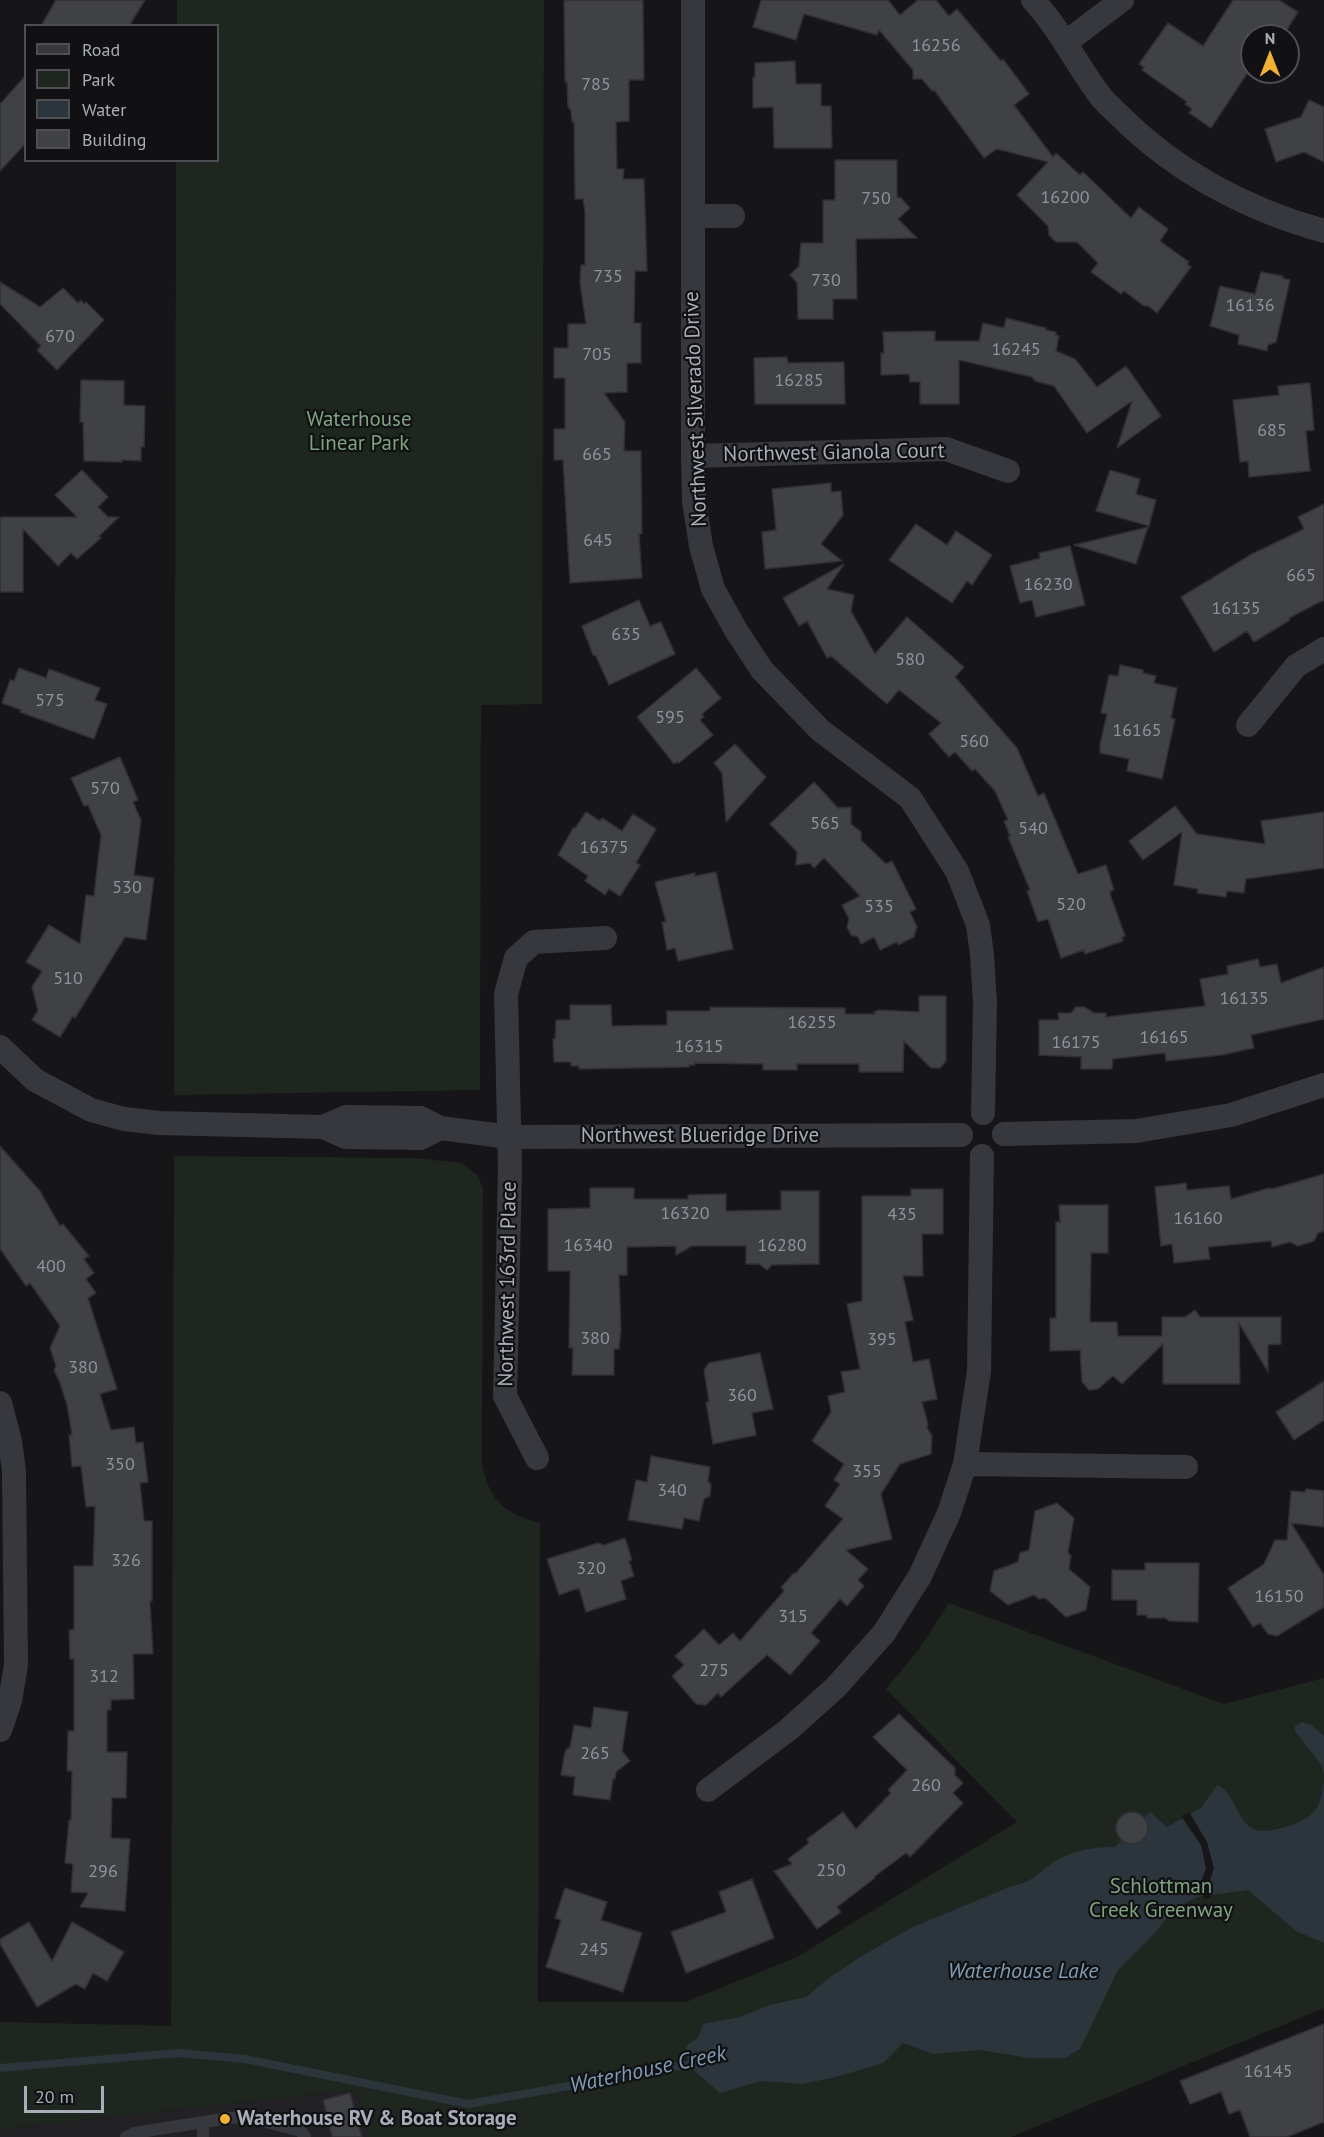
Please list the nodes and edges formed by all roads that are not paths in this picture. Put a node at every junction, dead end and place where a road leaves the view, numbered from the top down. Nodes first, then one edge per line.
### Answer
1 (693, 0) edge
2 (1033, 0) edge
3 (1122, 0) edge
4 (1065, 43) junction
5 (693, 216) junction
6 (733, 216) dead end
7 (1324, 231) edge
8 (693, 456) junction
9 (1008, 471) dead end
10 (1324, 649) edge
11 (1248, 725) dead end
12 (605, 938) dead end
13 (0, 1047) edge
14 (1324, 1085) edge
15 (983, 1113) junction
16 (1004, 1134) junction
17 (961, 1135) junction
18 (510, 1137) junction
19 (982, 1156) junction
20 (0, 1403) edge
21 (537, 1458) dead end
22 (965, 1464) junction
23 (1186, 1467) dead end
24 (0, 1730) edge
25 (708, 1790) dead end
26 (203, 2123) junction
27 (290, 2133) edge
28 (126, 2137) edge
29 (203, 2137) edge
30 (305, 2137) edge

1 - 5 street, Northwest Silverado Drive
2 - 4 street
3 - 4 street
4 - 7 street
5 - 6 street
5 - 8 street, Northwest Silverado Drive
8 - 9 street, Northwest Gianola Court
8 - 15 street, Northwest Silverado Drive
10 - 11 street
12 - 18 street, Northwest 163rd Place
13 - 18 street, Northwest Blueridge Drive
14 - 16 street
15 - 16 street
15 - 17 street
16 - 19 street
17 - 18 street, Northwest Blueridge Drive
17 - 19 street
18 - 21 street, Northwest 163rd Place
19 - 22 street
20 - 24 street
22 - 23 street
22 - 25 street
26 - 27 lane
26 - 28 lane
26 - 29 lane
27 - 30 lane

